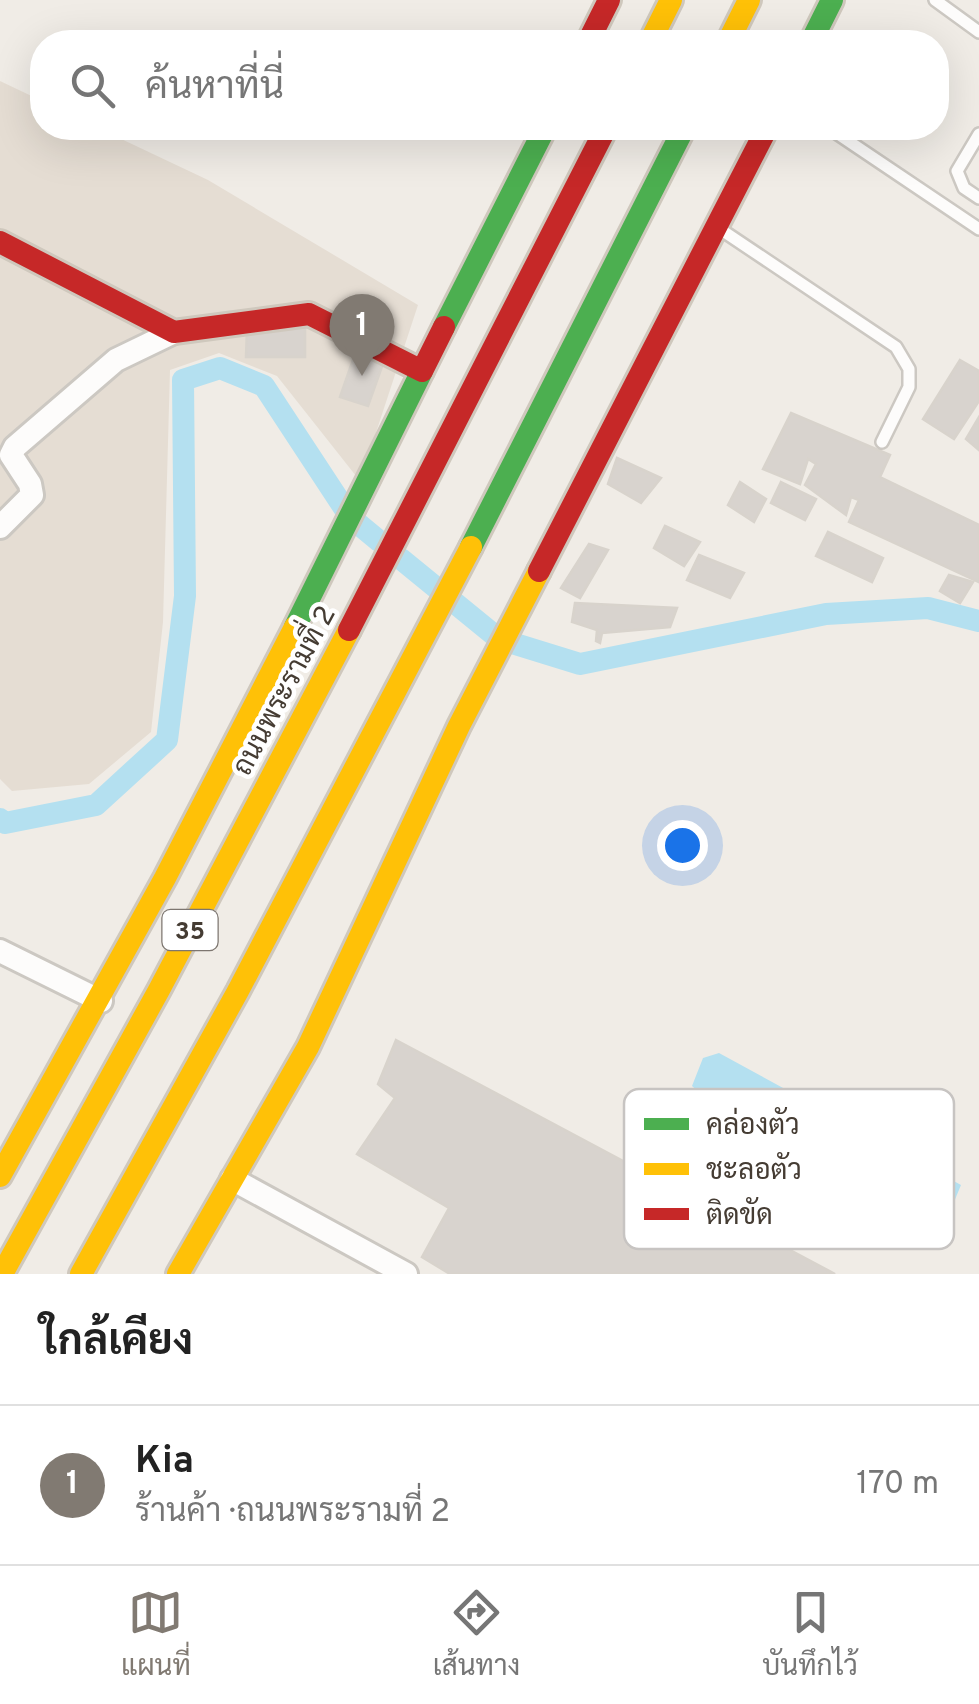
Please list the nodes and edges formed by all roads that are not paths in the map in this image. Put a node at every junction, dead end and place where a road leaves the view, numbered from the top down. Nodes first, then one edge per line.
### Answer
1 (609, 0) edge
2 (671, 0) edge
3 (749, 0) edge
4 (832, 0) edge
5 (935, 0) edge
6 (594, 30) edge
7 (656, 30) edge
8 (734, 30) edge
9 (816, 30) edge
10 (979, 32) edge
11 (979, 134) edge
12 (539, 140) edge
13 (600, 140) edge
14 (678, 140) edge
15 (761, 140) edge
16 (847, 140) edge
17 (979, 198) edge
18 (716, 226) junction
19 (979, 229) edge
20 (0, 242) edge
21 (174, 332) junction
22 (422, 372) junction
23 (882, 442) dead end
24 (0, 527) edge
25 (0, 951) edge
26 (101, 1001) junction
27 (0, 1176) edge
28 (232, 1180) junction
29 (2, 1274) edge
30 (81, 1274) edge
31 (178, 1274) edge
32 (406, 1274) edge

1 - 6 main road
2 - 7 main road
3 - 8 main road
4 - 9 main road
5 - 10 lane
11 - 17 lane
12 - 22 main road, ถนนพระรามที่ 2 / 35
13 - 29 main road, ถนนพระรามที่ 2 / 35
14 - 30 main road, 35
15 - 18 main road
16 - 19 lane
18 - 23 lane
18 - 28 main road
20 - 21 main road
21 - 22 main road
21 - 24 street
22 - 26 main road, ถนนพระรามที่ 2 / 35
25 - 26 street
26 - 27 main road, ถนนพระรามที่ 2 / 35
28 - 31 main road
28 - 32 street

